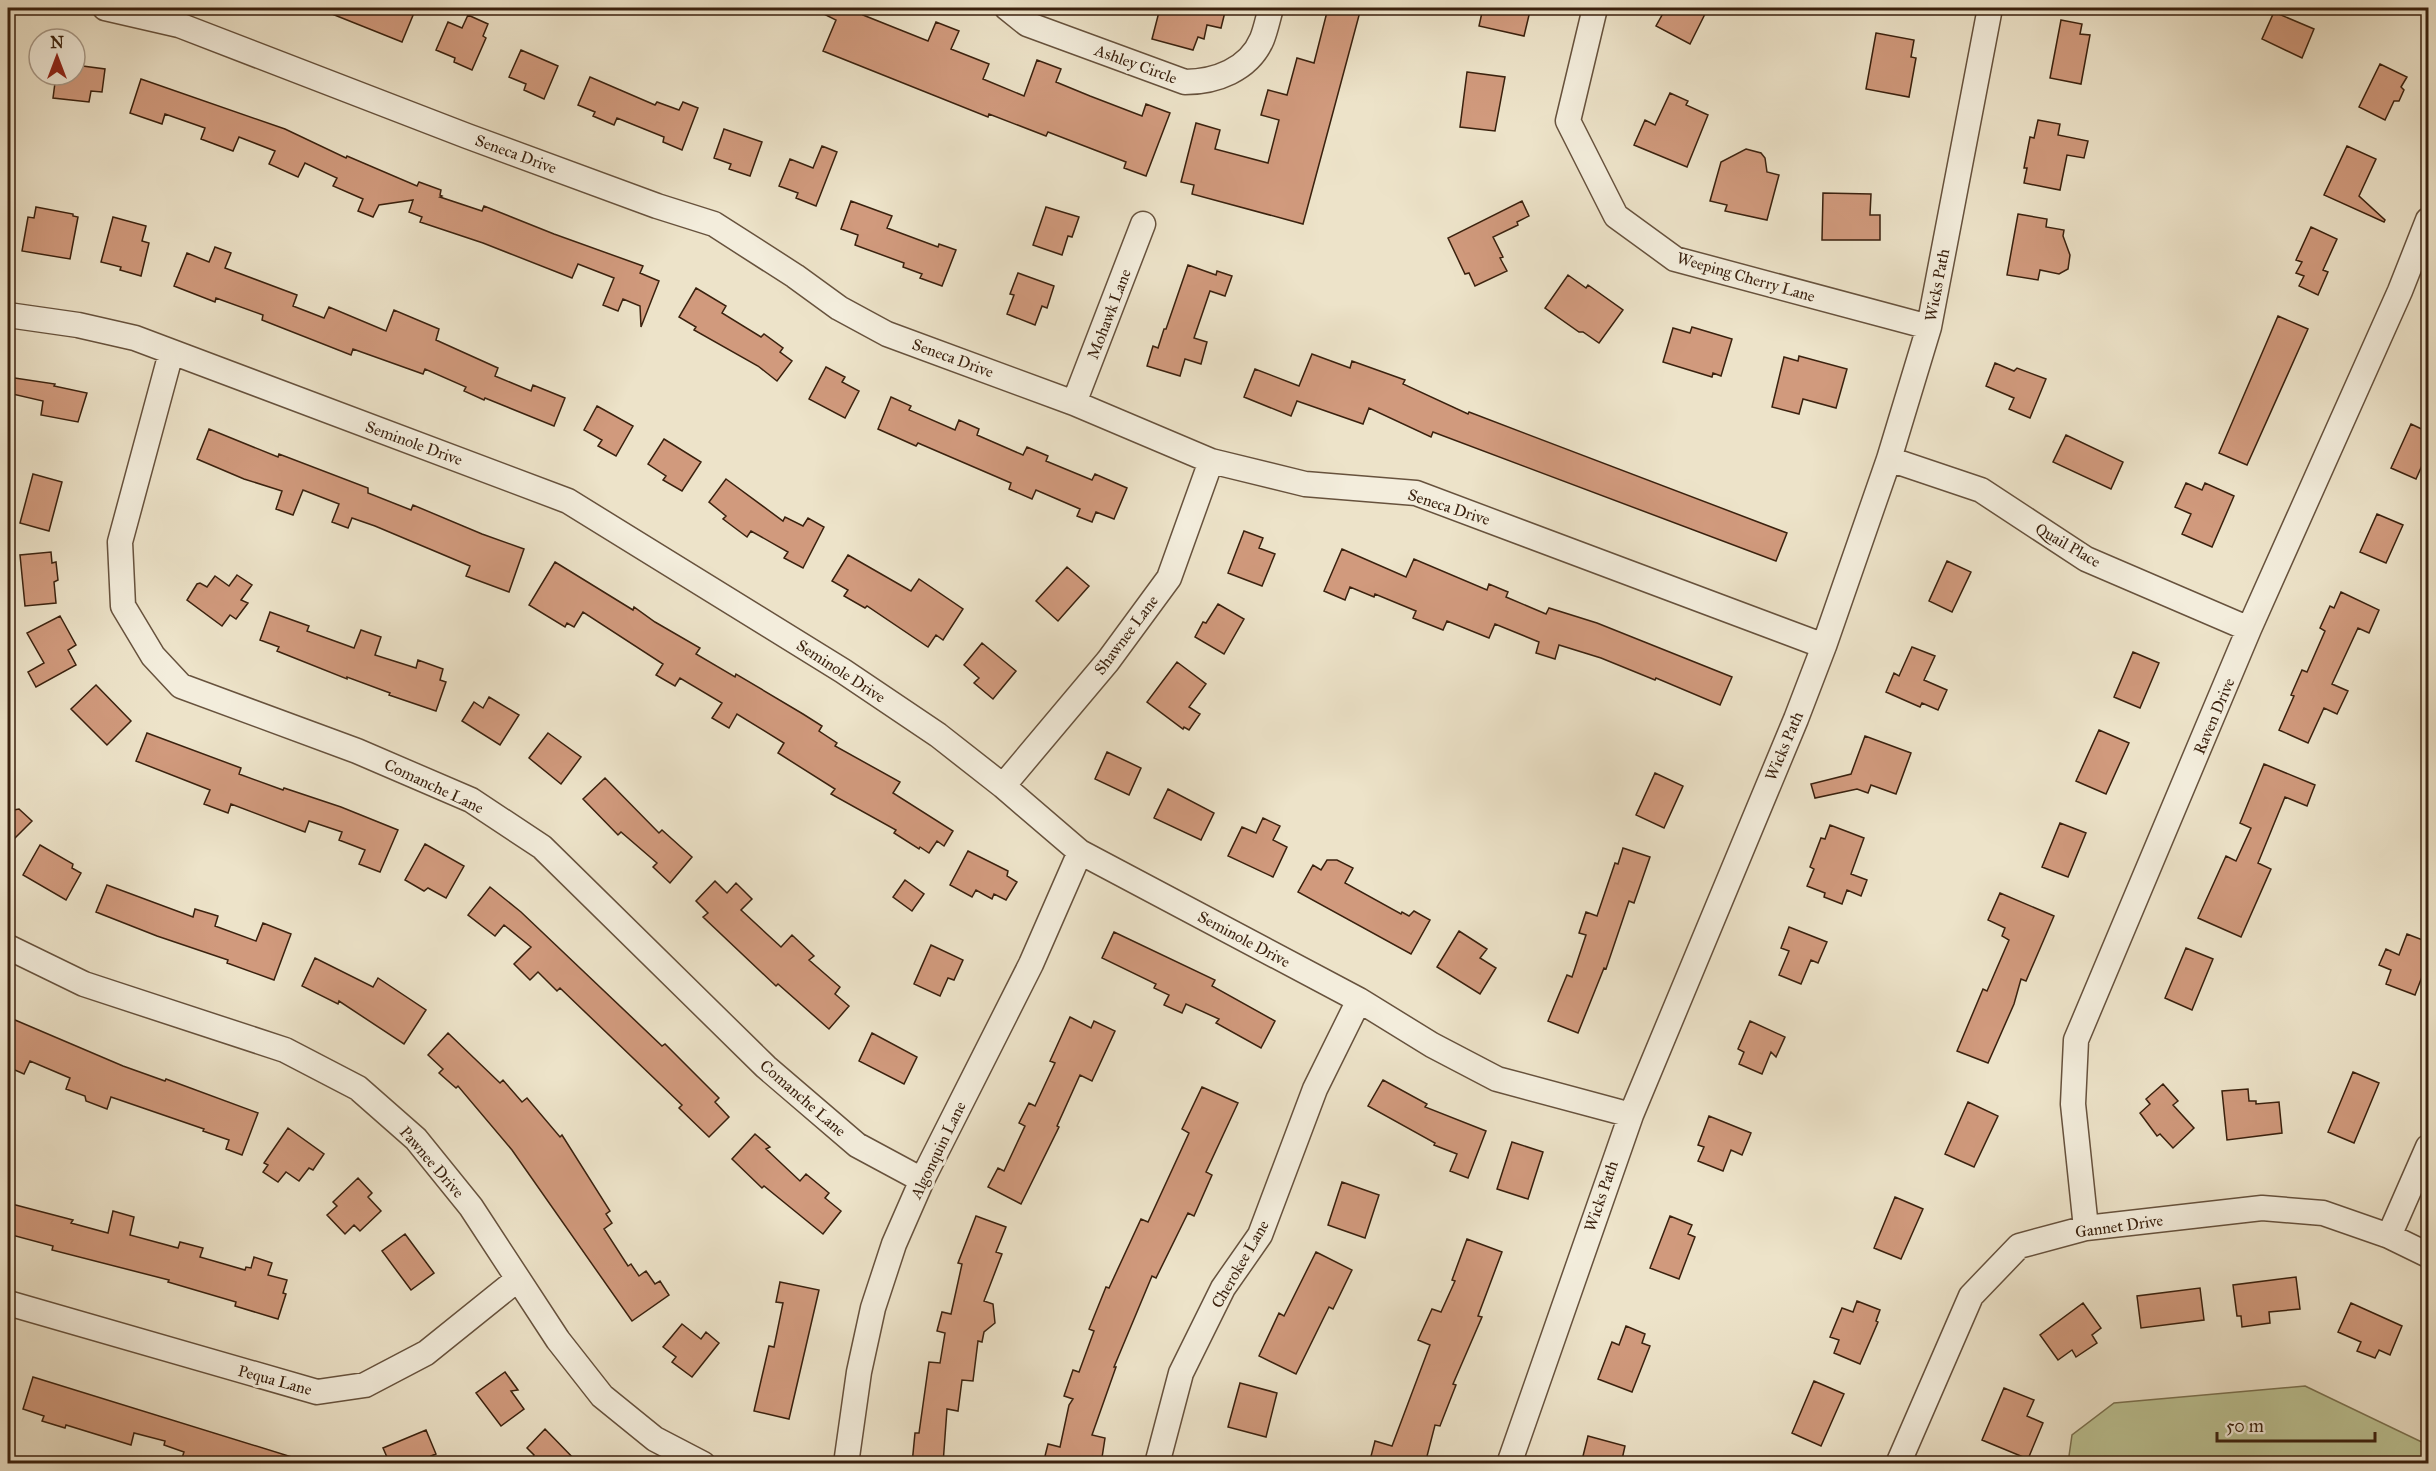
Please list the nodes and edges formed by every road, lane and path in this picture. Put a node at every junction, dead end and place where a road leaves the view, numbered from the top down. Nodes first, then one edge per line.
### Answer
1 (105, 8) edge
2 (1007, 8) edge
3 (1271, 8) edge
4 (1595, 8) edge
5 (1990, 8) edge
6 (2428, 220) edge
7 (1143, 224) dead end
8 (8, 315) edge
9 (1929, 327) junction
10 (171, 353) junction
11 (1074, 403) junction
12 (1889, 459) junction
13 (1211, 461) junction
14 (2249, 629) junction
15 (1824, 646) junction
16 (1003, 786) junction
17 (1080, 852) junction
18 (8, 947) edge
19 (1359, 1000) junction
20 (1630, 1115) junction
21 (2428, 1147) edge
22 (922, 1180) junction
23 (2086, 1228) junction
24 (2389, 1236) junction
25 (2428, 1255) edge
26 (518, 1279) junction
27 (8, 1303) edge
28 (703, 1464) edge
29 (846, 1464) edge
30 (1156, 1464) edge
31 (1509, 1464) edge
32 (1898, 1464) edge

1 - 11 street, Seneca Drive
2 - 3 street, Ashley Circle
4 - 9 street, Weeping Cherry Lane
5 - 9 street, Wicks Path
6 - 14 street, Raven Drive
7 - 11 street, Mohawk Lane
8 - 10 street, Seminole Drive
9 - 12 street, Wicks Path
10 - 16 street, Seminole Drive
10 - 22 street, Comanche Lane
11 - 13 street, Seneca Drive
12 - 14 street, Quail Place
12 - 15 street, Wicks Path
13 - 15 street, Seneca Drive
13 - 16 street, Shawnee Lane
14 - 23 street, Raven Drive
15 - 20 street, Wicks Path
16 - 17 street, Seminole Drive
17 - 19 street, Seminole Drive
17 - 22 street, Algonquin Lane
18 - 26 street, Pawnee Drive
19 - 20 street, Seminole Drive
19 - 30 street, Cherokee Lane
20 - 31 street, Wicks Path
21 - 24 street
22 - 29 street, Algonquin Lane
23 - 24 street, Gannet Drive
23 - 32 street, Gannet Drive
24 - 25 street, Gannet Drive
26 - 27 street, Pequa Lane
26 - 28 street, Pawnee Drive

